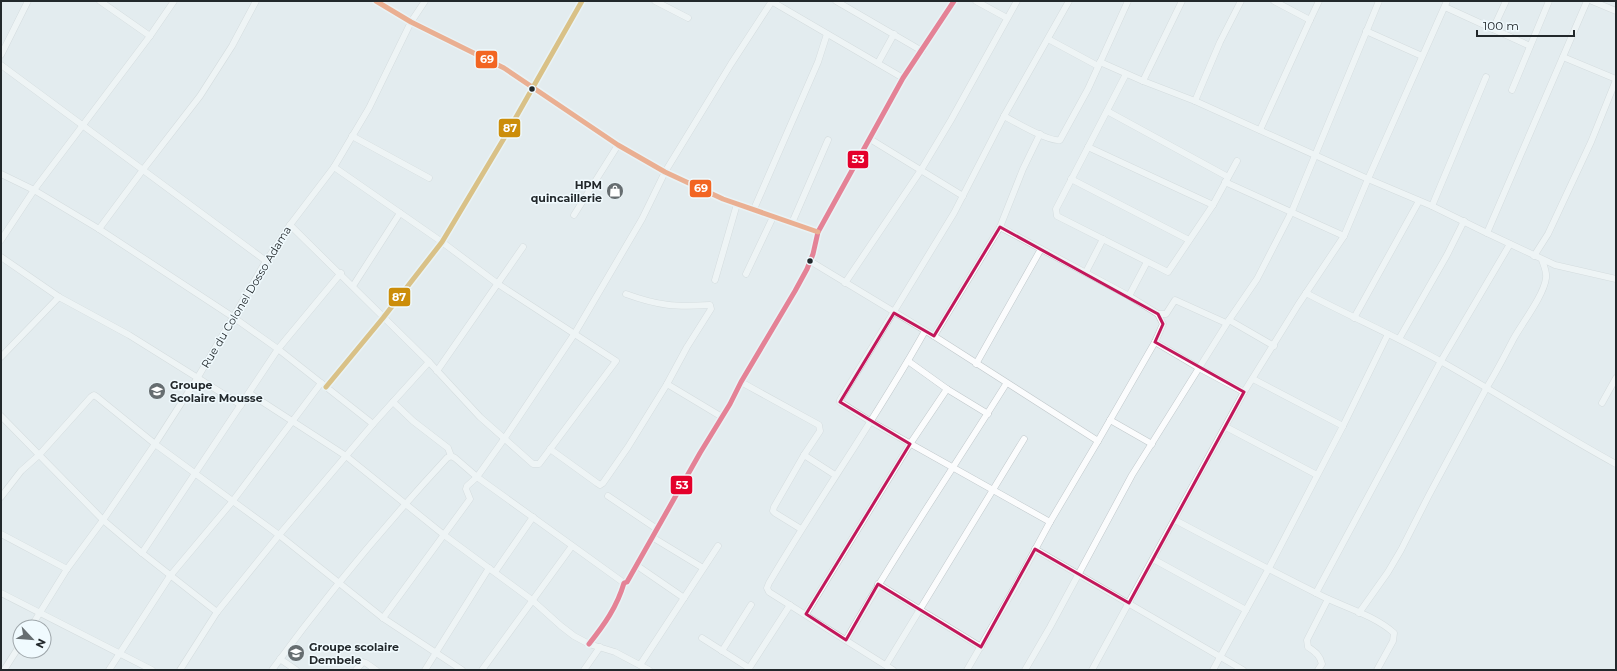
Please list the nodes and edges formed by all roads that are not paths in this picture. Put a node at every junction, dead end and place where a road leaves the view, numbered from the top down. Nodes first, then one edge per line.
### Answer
1 (100, 1) edge
2 (174, 1) edge
3 (256, 1) edge
4 (376, 1) edge
5 (424, 1) edge
6 (582, 1) edge
7 (655, 1) edge
8 (772, 1) edge
9 (836, 1) edge
10 (954, 1) edge
11 (976, 1) edge
12 (1017, 1) edge
13 (1069, 1) edge
14 (1128, 1) edge
15 (1182, 1) edge
16 (1241, 1) edge
17 (1274, 1) edge
18 (1319, 1) edge
19 (1379, 1) edge
20 (1506, 1) edge
21 (1549, 1) edge
22 (1587, 1) edge
23 (1592, 1) edge
24 (26, 2) edge
25 (849, 4) edge
26 (1446, 4) edge
27 (1616, 11) edge
28 (688, 18) dead end
29 (1007, 18) junction
30 (1310, 20) junction
31 (411, 22) junction
32 (1493, 29) junction
33 (1366, 30) junction
34 (827, 34) junction
35 (894, 34) junction
36 (150, 36) junction
37 (1048, 39) junction
38 (1530, 46) junction
39 (922, 51) junction
40 (1, 55) edge
41 (1422, 56) junction
42 (1563, 57) junction
43 (878, 64) junction
44 (1099, 64) junction
45 (1, 65) edge
46 (1126, 74) junction
47 (1486, 77) dead end
48 (903, 78) junction
49 (1616, 80) edge
50 (1143, 81) junction
51 (532, 88) junction
52 (1512, 90) dead end
53 (1195, 101) junction
54 (1106, 111) junction
55 (1004, 116) junction
56 (83, 125) junction
57 (1260, 130) junction
58 (1040, 134) junction
59 (352, 136) junction
60 (870, 139) junction
61 (828, 140) dead end
62 (618, 144) junction
63 (1088, 147) junction
64 (1315, 154) junction
65 (1237, 161) dead end
66 (334, 167) junction
67 (921, 170) junction
68 (142, 171) junction
69 (665, 172) junction
70 (1, 174) edge
71 (429, 178) dead end
72 (1071, 179) junction
73 (1368, 179) junction
74 (1227, 180) junction
75 (34, 190) junction
76 (963, 196) junction
77 (1419, 201) junction
78 (737, 204) junction
79 (1213, 205) junction
80 (1432, 206) junction
81 (754, 209) junction
82 (1292, 211) junction
83 (400, 213) junction
84 (574, 215) dead end
85 (773, 217) junction
86 (1464, 221) junction
87 (792, 223) junction
88 (290, 225) junction
89 (1000, 227) junction
90 (99, 229) junction
91 (818, 232) junction
92 (1487, 233) junction
93 (1344, 236) junction
94 (1103, 239) junction
95 (1, 240) edge
96 (1189, 240) junction
97 (442, 242) junction
98 (1510, 244) junction
99 (523, 248) dead end
100 (1041, 249) junction
101 (1534, 256) junction
102 (1, 257) edge
103 (1542, 260) junction
104 (266, 261) junction
105 (810, 262) junction
106 (1147, 262) junction
107 (1086, 272) junction
108 (340, 273) junction
109 (746, 274) dead end
110 (1616, 279) edge
111 (715, 280) dead end
112 (845, 283) junction
113 (498, 284) junction
114 (353, 286) junction
115 (626, 294) dead end
116 (1306, 294) junction
117 (1129, 296) junction
118 (59, 297) junction
119 (894, 313) junction
120 (1158, 314) junction
121 (233, 317) junction
122 (383, 318) junction
123 (1354, 318) junction
124 (1228, 321) junction
125 (925, 331) junction
126 (575, 333) junction
127 (1388, 334) junction
128 (934, 336) junction
129 (1399, 339) junction
130 (1155, 342) junction
131 (1274, 346) junction
132 (278, 349) junction
133 (1, 357) edge
134 (908, 361) junction
135 (1441, 361) junction
136 (429, 362) junction
137 (976, 364) junction
138 (1199, 368) junction
139 (437, 371) junction
140 (198, 377) junction
141 (1616, 378) edge
142 (1253, 379) junction
143 (741, 382) junction
144 (667, 384) junction
145 (1006, 384) junction
146 (324, 385) junction
147 (1487, 387) junction
148 (947, 390) junction
149 (1244, 392) junction
150 (249, 393) junction
151 (393, 402) junction
152 (1602, 403) dead end
153 (241, 405) junction
154 (988, 414) junction
155 (2, 417) edge
156 (722, 417) junction
157 (292, 420) junction
158 (1110, 420) junction
159 (870, 421) junction
160 (373, 424) junction
161 (1343, 426) junction
162 (1226, 427) junction
163 (504, 439) junction
164 (1024, 439) dead end
165 (1098, 441) junction
166 (155, 444) junction
167 (910, 444) junction
168 (1152, 444) junction
169 (550, 449) junction
170 (804, 454) junction
171 (40, 455) junction
172 (346, 456) junction
173 (451, 456) junction
174 (1616, 464) edge
175 (954, 468) junction
176 (195, 473) junction
177 (835, 475) junction
178 (1317, 475) junction
179 (477, 477) junction
180 (992, 490) junction
181 (608, 496) dead end
182 (1, 497) edge
183 (232, 502) junction
184 (406, 504) junction
185 (533, 517) junction
186 (103, 520) junction
187 (1175, 520) junction
188 (1050, 522) junction
189 (657, 529) junction
190 (801, 529) junction
191 (1, 534) edge
192 (279, 535) junction
193 (444, 535) junction
194 (652, 537) junction
195 (572, 546) junction
196 (718, 546) dead end
197 (1035, 549) junction
198 (142, 553) junction
199 (1154, 559) junction
200 (636, 565) junction
201 (489, 568) junction
202 (703, 568) junction
203 (67, 569) junction
204 (1268, 570) junction
205 (495, 572) junction
206 (1077, 574) junction
207 (170, 576) junction
208 (340, 583) junction
209 (624, 583) junction
210 (878, 584) junction
211 (1, 593) edge
212 (1316, 593) junction
213 (684, 598) junction
214 (1328, 599) junction
215 (532, 600) junction
216 (1129, 603) junction
217 (752, 605) dead end
218 (790, 605) junction
219 (920, 610) junction
220 (1246, 610) junction
221 (217, 612) junction
222 (39, 613) junction
223 (1359, 613) junction
224 (806, 614) junction
225 (383, 618) junction
226 (36, 619) edge
227 (702, 638) dead end
228 (846, 640) junction
229 (589, 644) junction
230 (600, 647) junction
231 (981, 648) junction
232 (722, 651) junction
233 (120, 652) junction
234 (436, 652) junction
235 (1220, 656) junction
236 (12, 658) edge
237 (280, 659) junction
238 (1, 662) edge
239 (640, 665) junction
240 (886, 665) junction
241 (6, 668) edge
242 (748, 669) edge
243 (109, 670) edge
244 (152, 670) edge
245 (180, 670) edge
246 (272, 670) edge
247 (296, 670) edge
248 (356, 670) edge
249 (376, 670) edge
250 (425, 670) edge
251 (462, 670) edge
252 (482, 670) edge
253 (584, 670) edge
254 (649, 670) edge
255 (893, 670) edge
256 (967, 670) edge
257 (1025, 670) edge
258 (1092, 670) edge
259 (1213, 670) edge
260 (1243, 670) edge
261 (1318, 670) edge
262 (1377, 670) edge

1 - 36 street
2 - 36 street
3 - 68 street
4 - 31 street
5 - 31 street, Rue du Colonel Dosso Adama
6 - 51 street
7 - 28 street
8 - 34 street
8 - 69 street
9 - 25 street
10 - 39 street
11 - 29 street
12 - 29 street
13 - 37 street
14 - 44 street
15 - 50 street
16 - 53 street
17 - 30 street
18 - 30 street
19 - 33 street
20 - 32 street
21 - 38 street
22 - 42 street
23 - 27 street
24 - 40 street
25 - 35 street
26 - 32 street
26 - 41 street
29 - 67 street
30 - 57 street
31 - 51 street
31 - 59 street, Rue du Colonel Dosso Adama
32 - 38 street
33 - 41 street
33 - 64 street
34 - 43 street
34 - 81 street
35 - 39 street
35 - 43 street
36 - 56 street
37 - 44 street
37 - 55 street
38 - 52 street
39 - 48 street
41 - 73 street
42 - 49 street
42 - 92 street
43 - 48 street
44 - 46 street
44 - 58 street
45 - 56 street
46 - 50 street
46 - 54 street
47 - 80 street
48 - 60 street
49 - 101 street
50 - 53 street
51 - 62 street
51 - 97 street
53 - 57 street
54 - 63 street
54 - 74 street
55 - 58 street
55 - 76 street
56 - 68 street
56 - 75 street
57 - 64 street
58 - 89 street
59 - 66 street, Rue du Colonel Dosso Adama
59 - 71 street
60 - 67 street
60 - 91 street
61 - 87 street
62 - 69 street
62 - 84 street
63 - 72 street
63 - 79 street
64 - 73 street
64 - 82 street
65 - 74 street
66 - 83 street
66 - 88 street, Rue du Colonel Dosso Adama
67 - 76 street
67 - 112 street
68 - 90 street
68 - 104 street
69 - 78 street
69 - 126 street
70 - 75 street
72 - 94 street
72 - 96 street
73 - 77 street
73 - 93 street
74 - 79 street
74 - 82 street
75 - 90 street
75 - 95 street
76 - 119 street
77 - 80 street
77 - 123 street
78 - 81 street
78 - 111 street
79 - 96 street
80 - 86 street
81 - 85 street
82 - 93 street
82 - 124 street
83 - 97 street
83 - 114 street
85 - 87 street
85 - 109 street
86 - 92 street
86 - 129 street
87 - 91 street
88 - 104 street, Rue du Colonel Dosso Adama
88 - 108 street
89 - 100 street
89 - 128 street
90 - 121 street
91 - 105 street
92 - 98 street
93 - 116 street
94 - 106 street
94 - 107 street
96 - 106 street
97 - 113 street
97 - 122 street
98 - 101 street
98 - 135 street
99 - 113 street
100 - 107 street
100 - 137 street
101 - 103 street
102 - 118 street
103 - 110 street
103 - 147 street
104 - 121 street, Rue du Colonel Dosso Adama
105 - 112 street
105 - 143 street
106 - 117 street
107 - 117 street
108 - 114 street
108 - 132 street
112 - 119 street
113 - 126 street
113 - 139 street
114 - 122 street
115 - 144 street
116 - 123 street
116 - 131 street
117 - 120 street
118 - 133 street
118 - 140 street
119 - 125 street
119 - 159 street
120 - 124 street
120 - 130 street
121 - 132 street
121 - 140 street, Rue du Colonel Dosso Adama
122 - 136 street
122 - 146 street
123 - 127 street
124 - 131 street
124 - 138 street
125 - 128 street
125 - 134 street
126 - 163 street
126 - 169 street
127 - 129 street
127 - 161 street
128 - 137 street
129 - 135 street
130 - 138 street
130 - 158 street
131 - 142 street
132 - 146 street
132 - 150 street
134 - 148 street
134 - 159 street
135 - 147 street
135 - 212 street
136 - 139 street
136 - 151 street
137 - 145 street
138 - 149 street
138 - 168 street
139 - 163 street
140 - 153 street
140 - 166 street, Rue du Colonel Dosso Adama
141 - 152 street
142 - 149 street
142 - 161 street
143 - 156 street
143 - 170 street
144 - 156 street
144 - 169 street
145 - 154 street
145 - 165 street
146 - 157 street
146 - 160 street
147 - 174 street
147 - 223 street
148 - 154 street
148 - 167 street
149 - 162 street
150 - 153 street
150 - 157 street
151 - 160 street
151 - 173 street
153 - 176 street
154 - 175 street
155 - 171 street
156 - 189 street
157 - 172 street
157 - 183 street
158 - 165 street
158 - 168 street
159 - 167 street
159 - 177 street
160 - 172 street
161 - 178 street
162 - 178 street
162 - 187 street
163 - 169 street
163 - 179 street
164 - 180 street
165 - 188 street
166 - 171 street
166 - 176 street
166 - 186 street, Rue du Colonel Dosso Adama
167 - 175 street
167 - 224 street
168 - 206 street
170 - 177 street
170 - 190 street
171 - 182 street
171 - 186 street
172 - 184 street
172 - 192 street
173 - 179 street
173 - 184 street
175 - 180 street
175 - 210 street
176 - 183 street
176 - 198 street
177 - 190 street
178 - 204 street
179 - 185 street
179 - 193 street
180 - 188 street
180 - 219 street
181 - 189 street
183 - 192 street
183 - 207 street
184 - 193 street
184 - 208 street
185 - 195 street
185 - 205 street
186 - 198 street
186 - 203 street, Rue du Colonel Dosso Adama
187 - 199 street
187 - 204 street
188 - 197 street
189 - 194 street
190 - 218 street
191 - 203 street
192 - 208 street
192 - 221 street
193 - 201 street
193 - 225 street
194 - 200 street
194 - 202 street
195 - 209 street
195 - 215 street
196 - 202 street
197 - 206 street
197 - 231 street
198 - 207 street
199 - 216 street
199 - 220 street
200 - 209 street
200 - 213 street
201 - 205 street
201 - 234 street
202 - 213 street
203 - 222 street, Rue du Colonel Dosso Adama
204 - 212 street
204 - 220 street
205 - 215 street
206 - 216 street
206 - 257 street
207 - 221 street
207 - 233 street
208 - 225 street
208 - 237 street
209 - 229 street
210 - 219 street
210 - 228 street
211 - 222 street
212 - 214 street
213 - 239 street
214 - 223 street
214 - 261 street
215 - 229 street
215 - 252 street
216 - 235 street
216 - 258 street
217 - 232 street
218 - 224 street
218 - 242 street
219 - 231 street
219 - 240 street
220 - 235 street
221 - 245 street
222 - 226 street, Rue du Colonel Dosso Adama
222 - 233 street
223 - 262 street
224 - 228 street
225 - 234 street
227 - 232 street
228 - 240 street
229 - 230 street
230 - 239 street
230 - 253 street
231 - 256 street
232 - 242 street
233 - 243 street
233 - 244 street
234 - 250 street
234 - 251 street
235 - 259 street
235 - 260 street
236 - 241 street
237 - 246 street
237 - 247 street
238 - 241 street
239 - 254 street
240 - 255 street
248 - 249 street

